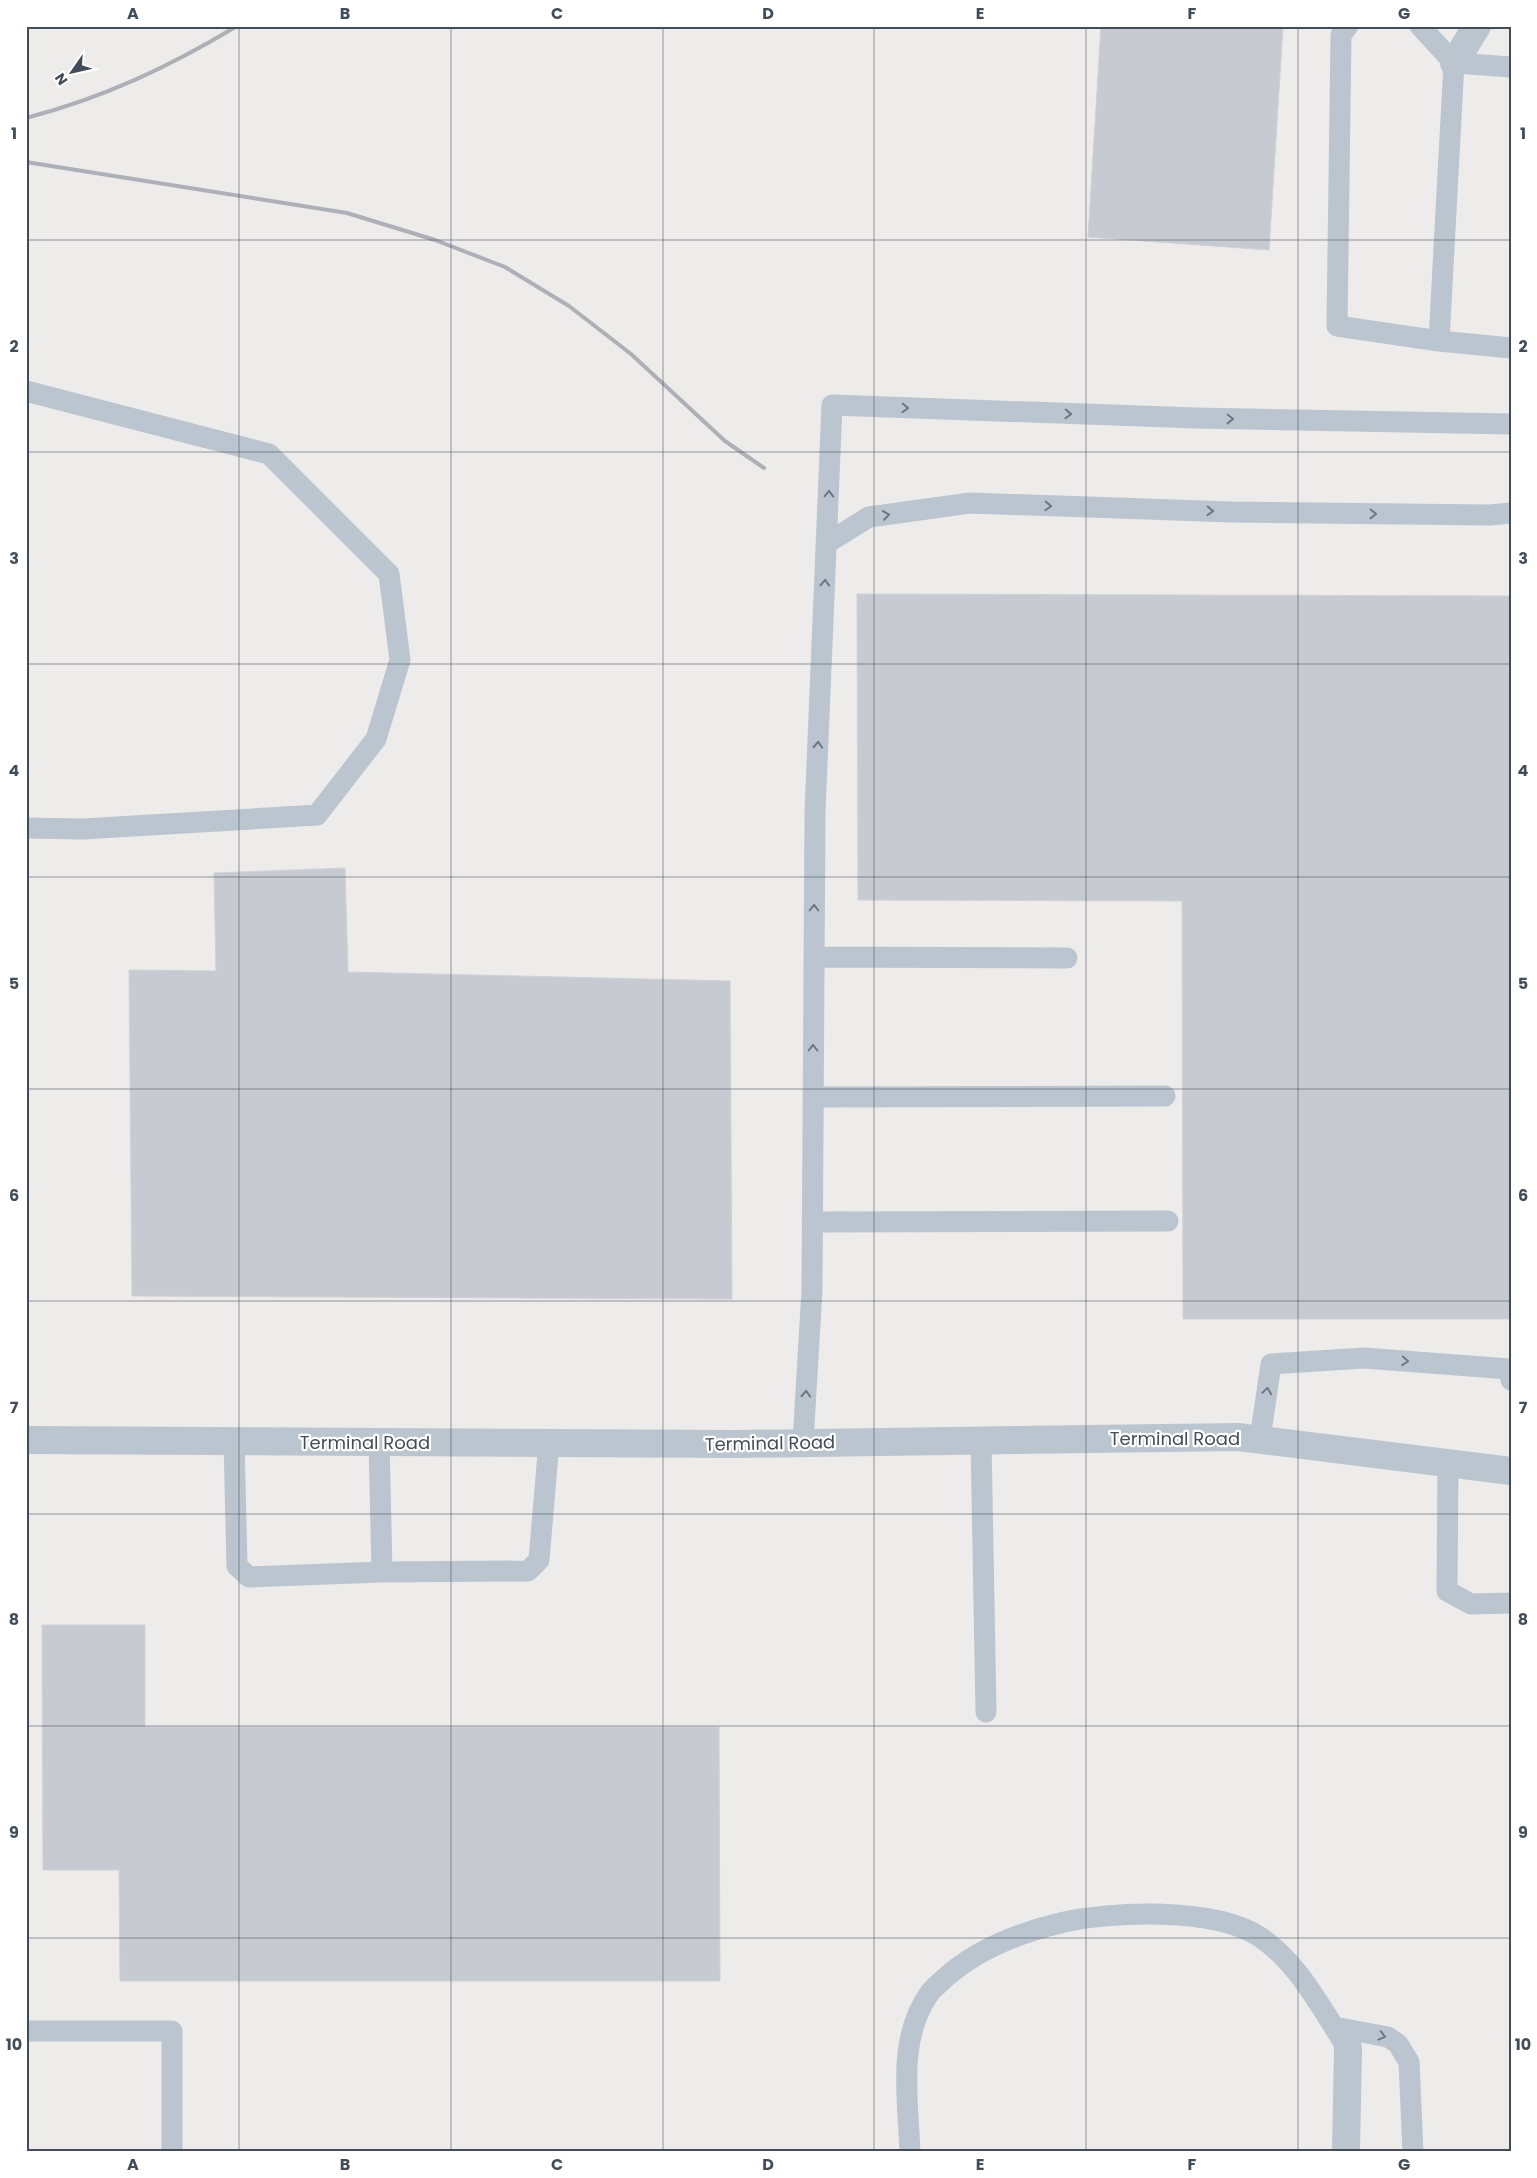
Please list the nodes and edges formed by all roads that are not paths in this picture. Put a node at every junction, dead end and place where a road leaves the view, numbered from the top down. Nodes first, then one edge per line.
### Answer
1 (1348, 26) edge
2 (1420, 26) edge
3 (1477, 26) edge
4 (1454, 63) junction
5 (1511, 67) edge
6 (1439, 341) junction
7 (1511, 348) edge
8 (26, 391) edge
9 (1511, 424) edge
10 (1511, 513) edge
11 (827, 543) junction
12 (26, 828) edge
13 (814, 957) junction
14 (1067, 958) dead end
15 (1165, 1096) dead end
16 (813, 1097) junction
17 (1168, 1221) dead end
18 (812, 1222) junction
19 (1511, 1380) edge
20 (1260, 1439) junction
21 (26, 1440) edge
22 (981, 1440) junction
23 (234, 1441) junction
24 (379, 1442) junction
25 (549, 1442) junction
26 (803, 1442) junction
27 (1448, 1463) junction
28 (1511, 1471) edge
29 (382, 1572) junction
30 (1511, 1603) edge
31 (986, 1712) dead end
32 (26, 2031) edge
33 (1341, 2038) junction
34 (172, 2152) edge
35 (910, 2152) edge
36 (1346, 2152) edge
37 (1413, 2152) edge

1 - 6 lane
2 - 4 lane
3 - 4 street
4 - 5 lane
4 - 6 lane
6 - 7 lane
8 - 12 lane
11 -> 9 lane
11 -> 10 lane
13 -> 11 lane
13 - 14 lane
16 -> 13 lane
15 - 16 lane
16 - 18 lane
17 - 18 lane
26 -> 18 lane
20 -> 19 lane
20 - 22 street, Terminal Road
20 - 27 street, Terminal Road
21 - 23 street, Terminal Road
22 - 26 street, Terminal Road
22 - 31 lane
23 - 24 street, Terminal Road
23 - 29 lane
24 - 25 street, Terminal Road
24 - 29 lane
25 - 26 street, Terminal Road
25 - 29 lane
27 - 28 street, Terminal Road
27 - 30 lane
32 - 34 lane
33 - 35 lane
33 - 36 street
33 -> 37 lane

